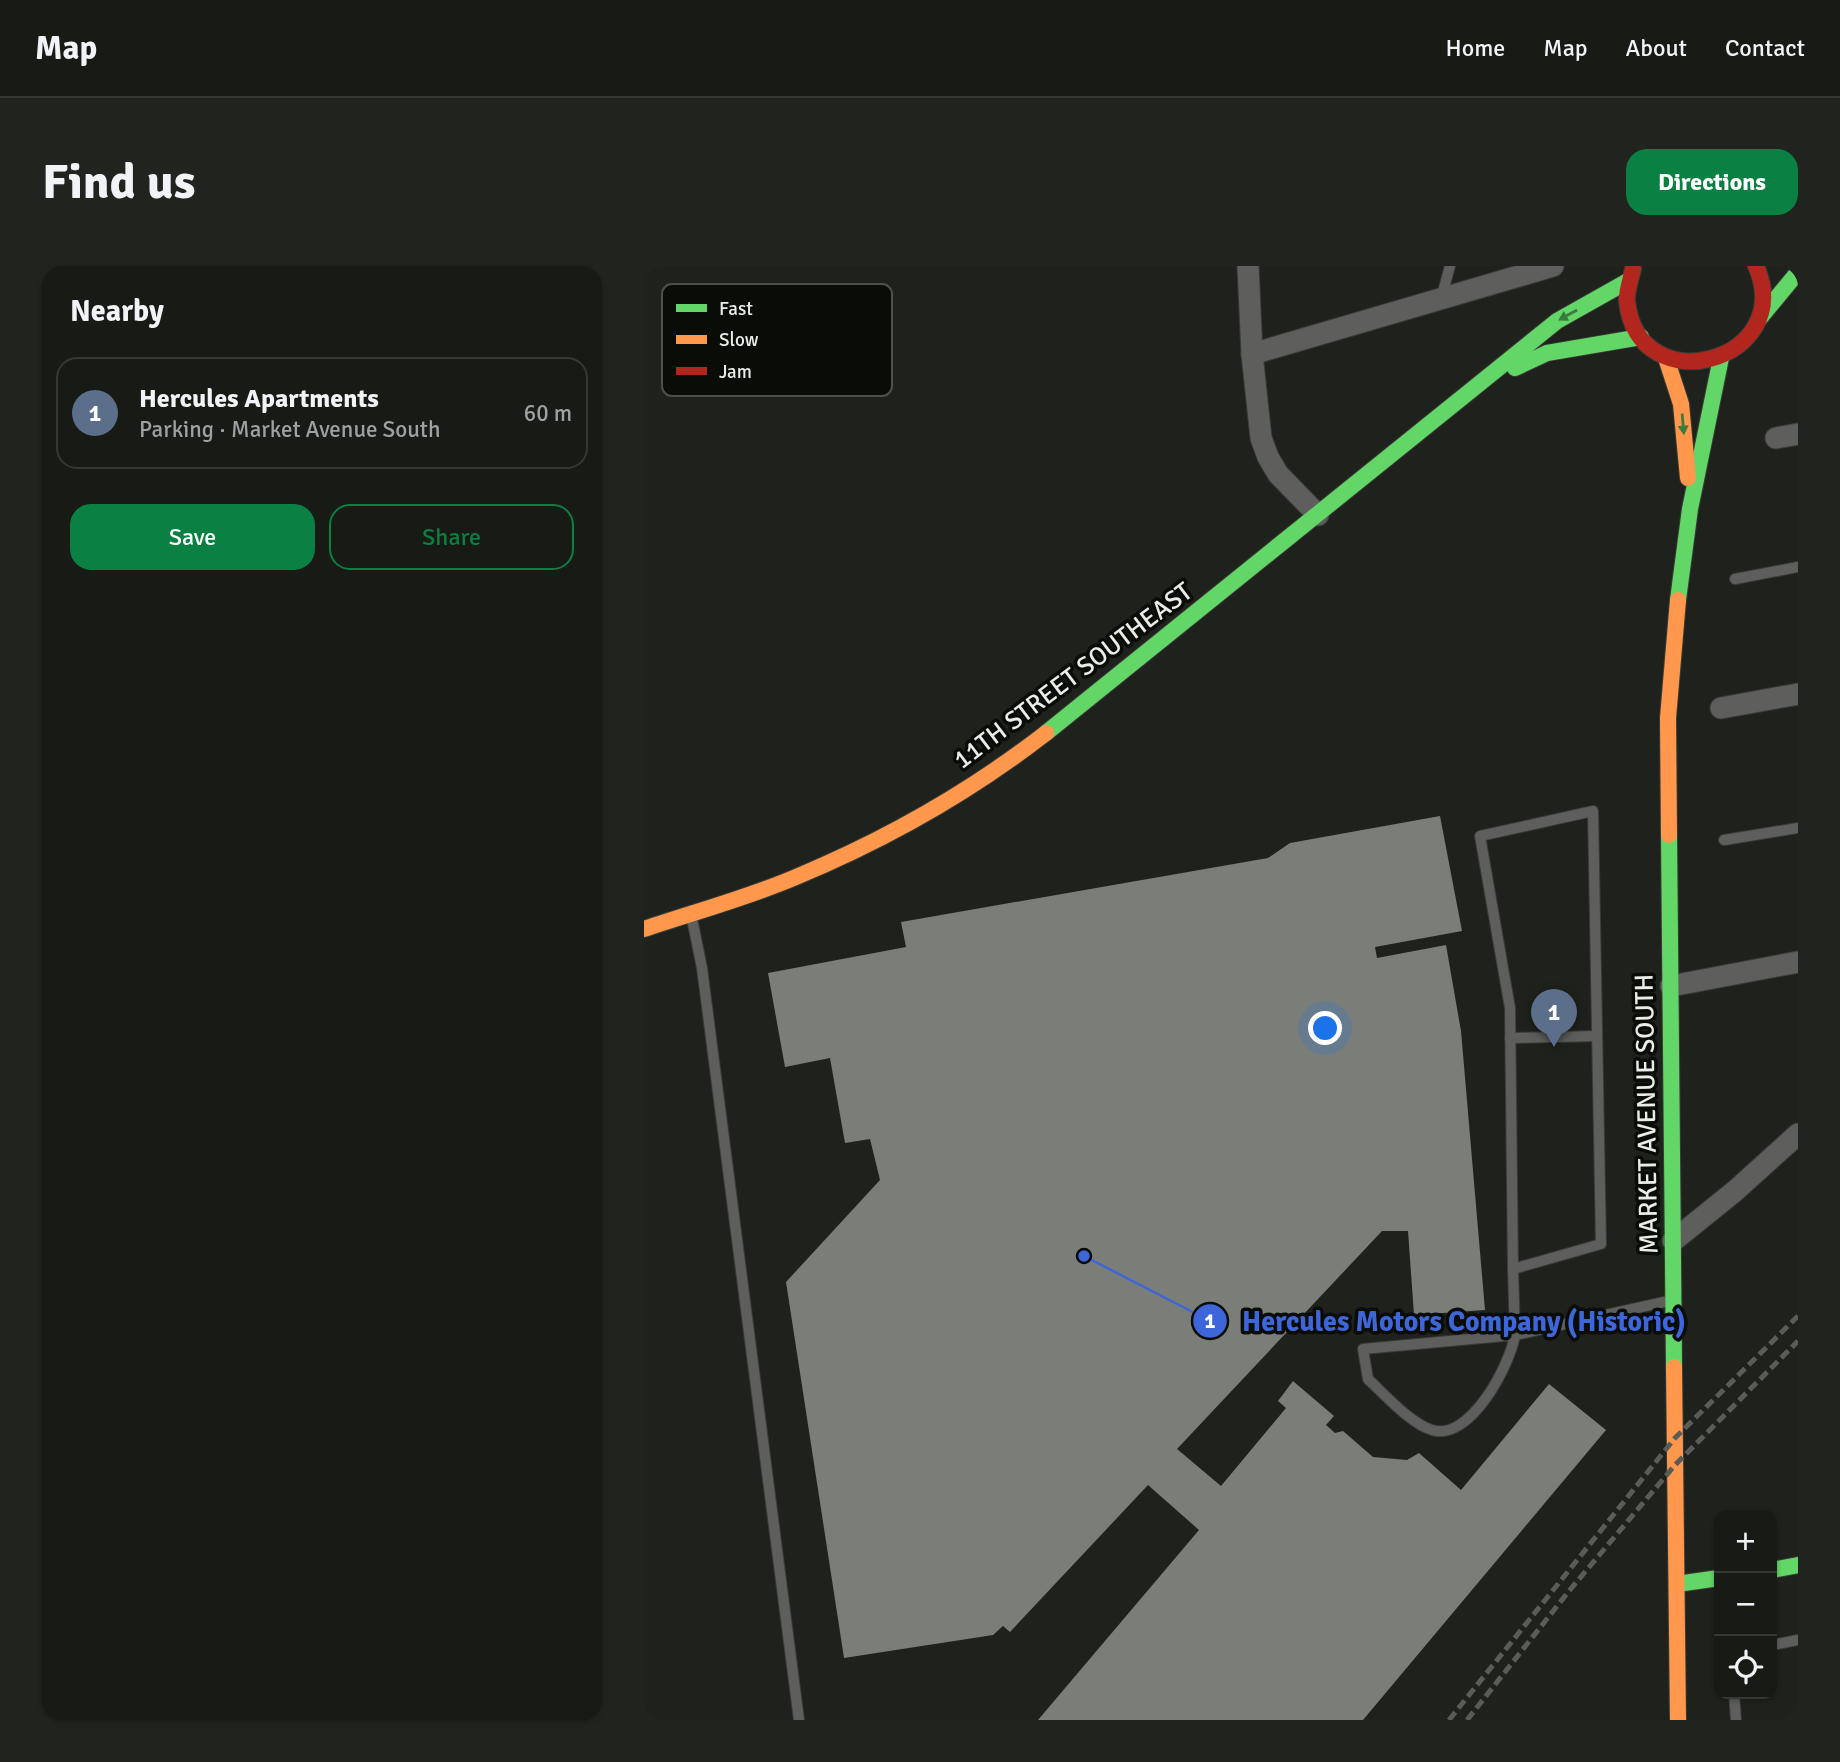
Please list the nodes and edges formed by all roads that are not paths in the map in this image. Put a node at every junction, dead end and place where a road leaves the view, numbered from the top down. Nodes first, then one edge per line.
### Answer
1 (1248, 266) edge
2 (1450, 266) edge
3 (1553, 266) edge
4 (1756, 266) edge
5 (1798, 272) edge
6 (1631, 274) edge
7 (1441, 299) junction
8 (1760, 318) junction
9 (1641, 337) junction
10 (1252, 354) junction
11 (1666, 358) junction
12 (1721, 358) junction
13 (1483, 382) junction
14 (1798, 434) edge
15 (1776, 438) dead end
16 (1690, 509) junction
17 (1318, 515) junction
18 (1798, 567) edge
19 (1735, 579) dead end
20 (1798, 694) edge
21 (1721, 708) dead end
22 (1798, 828) edge
23 (1724, 840) dead end
24 (691, 914) junction
25 (644, 929) edge
26 (1798, 962) edge
27 (1671, 986) junction
28 (1597, 1036) junction
29 (1510, 1038) junction
30 (1798, 1133) edge
31 (1673, 1241) junction
32 (1513, 1269) junction
33 (1673, 1300) junction
34 (1516, 1335) junction
35 (1798, 1565) edge
36 (1777, 1569) edge
37 (1714, 1579) edge
38 (1676, 1584) junction
39 (1798, 1640) edge
40 (1777, 1644) edge
41 (1734, 1699) edge
42 (799, 1720) edge
43 (1678, 1720) edge
44 (1736, 1720) edge

1 - 10 street
2 - 7 lane
3 - 7 street
4 - 8 street
5 - 8 street
6 - 9 street
6 -> 13 street, 11TH STREET SOUTHEAST
7 - 10 street
8 - 12 street
9 - 11 street
9 - 13 street, 11TH STREET SOUTHEAST
10 - 17 street
11 - 12 street
11 -> 16 street, MARKET AVENUE SOUTH
12 - 16 street, MARKET AVENUE SOUTH
13 - 17 street, 11TH STREET SOUTHEAST
14 - 15 street
16 - 27 street, MARKET AVENUE SOUTH
17 - 24 street, 11TH STREET SOUTHEAST
18 - 19 lane
20 - 21 street
22 - 23 lane
24 - 25 street, 11TH STREET SOUTHEAST
24 - 42 lane
26 - 27 street
27 - 31 street, MARKET AVENUE SOUTH
28 - 29 lane
28 - 29 lane
28 - 32 lane
29 - 32 lane
30 - 31 street
31 - 33 street, MARKET AVENUE SOUTH
32 - 34 lane
33 - 34 lane
33 - 38 street, MARKET AVENUE SOUTH
34 - 34 lane
35 - 36 street
37 - 38 street
38 - 43 street, MARKET AVENUE SOUTH
39 - 40 lane
41 - 44 lane

